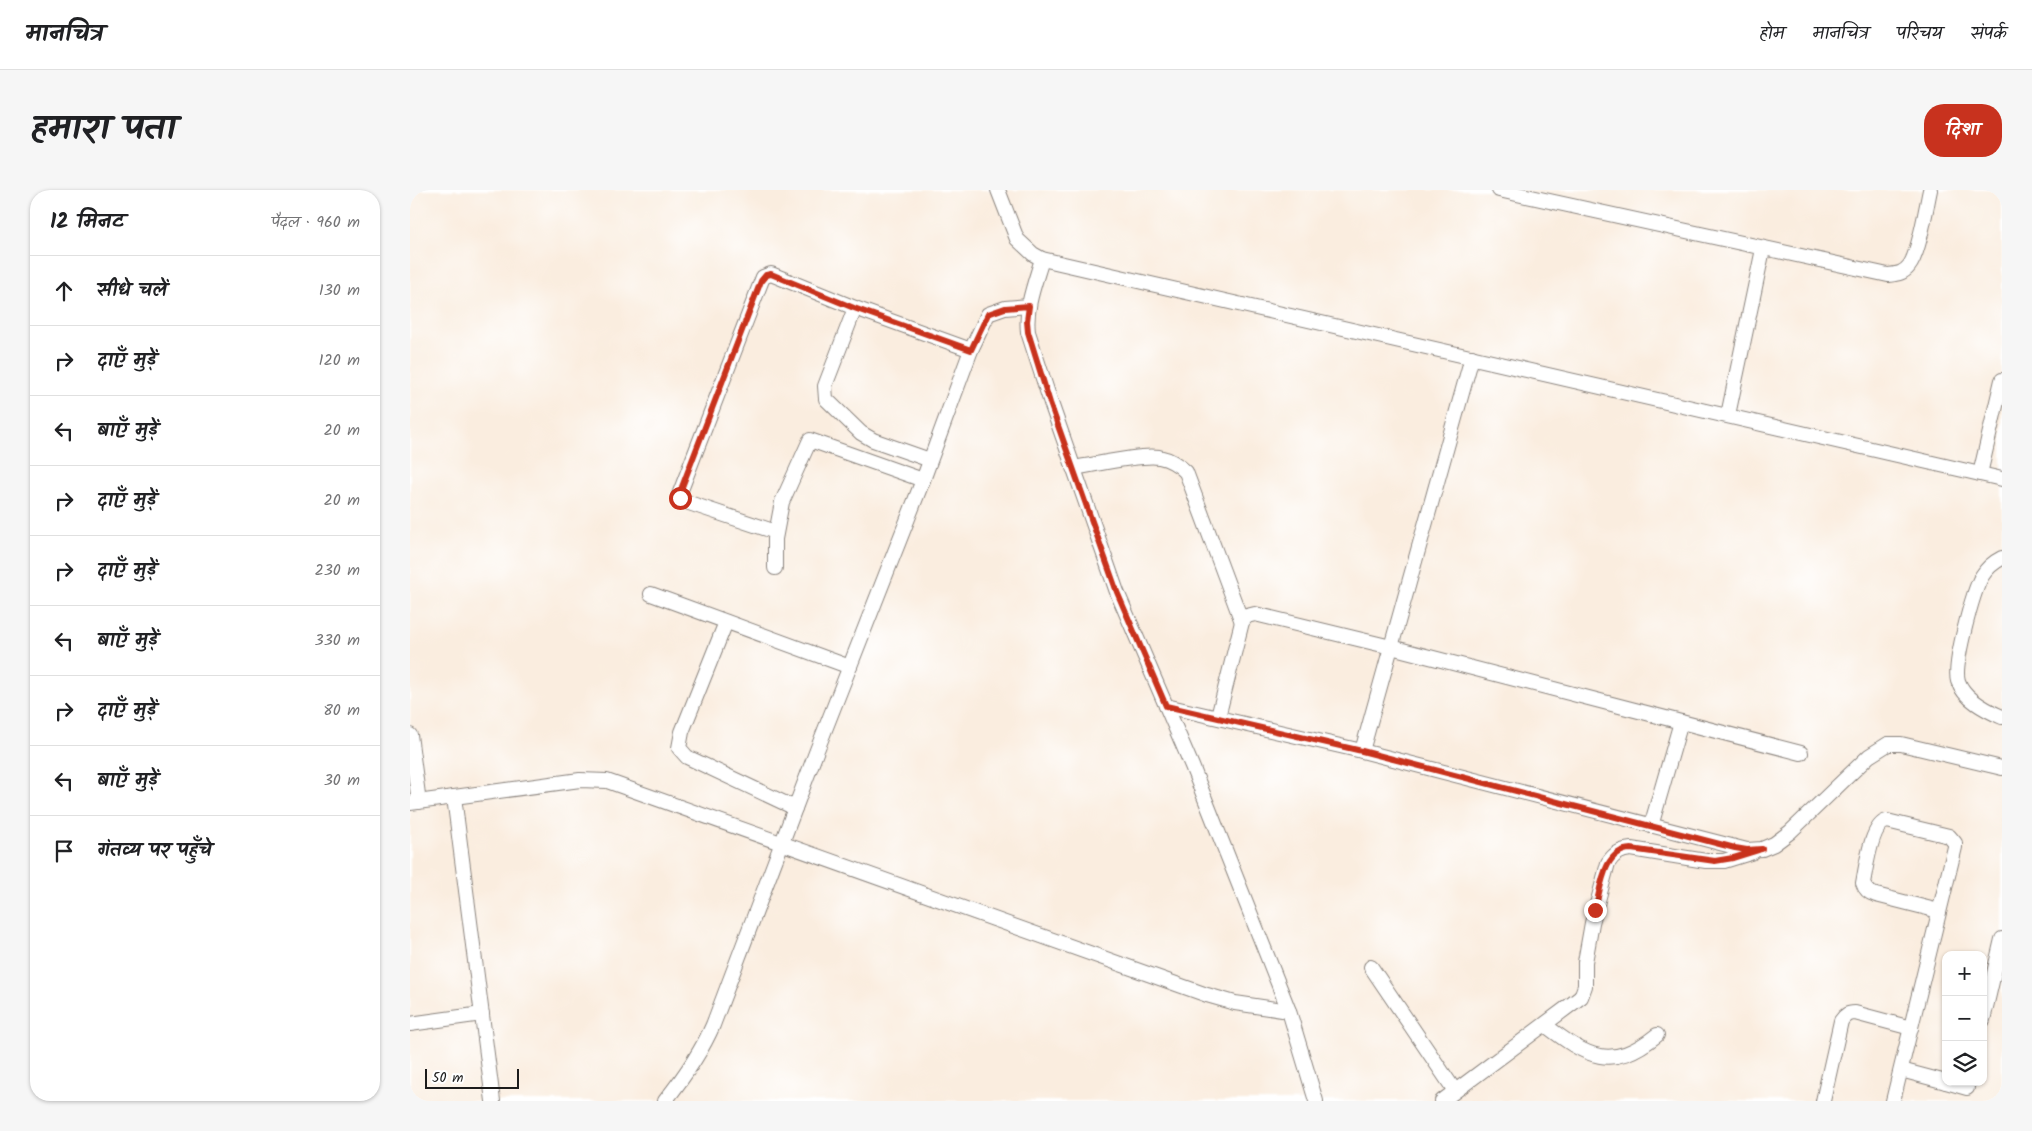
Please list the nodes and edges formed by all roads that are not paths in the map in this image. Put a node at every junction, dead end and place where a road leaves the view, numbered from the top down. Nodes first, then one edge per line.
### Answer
1 (998, 190) edge
2 (1499, 190) edge
3 (1930, 190) edge
4 (1763, 248) junction
5 (1042, 259) junction
6 (1029, 306) junction
7 (854, 308) junction
8 (971, 350) junction
9 (1472, 356) junction
10 (2002, 380) edge
11 (1728, 415) junction
12 (930, 460) junction
13 (1073, 468) junction
14 (1980, 474) junction
15 (2002, 479) edge
16 (923, 480) junction
17 (776, 532) junction
18 (2002, 558) edge
19 (775, 568) dead end
20 (651, 594) dead end
21 (726, 622) junction
22 (1242, 622) junction
23 (1391, 647) junction
24 (850, 667) junction
25 (1166, 706) junction
26 (1218, 717) junction
27 (2002, 717) edge
28 (1681, 722) junction
29 (410, 735) edge
30 (1362, 751) junction
31 (1801, 754) dead end
32 (2002, 768) edge
33 (454, 797) junction
34 (415, 802) edge
35 (795, 808) junction
36 (1651, 826) junction
37 (781, 844) junction
38 (1762, 849) junction
39 (1939, 911) junction
40 (2002, 939) edge
41 (1372, 967) dead end
42 (1987, 1003) edge
43 (1289, 1011) junction
44 (482, 1014) junction
45 (410, 1024) edge
46 (1545, 1025) junction
47 (1911, 1028) junction
48 (1657, 1035) dead end
49 (1901, 1070) junction
50 (1942, 1081) edge
51 (1455, 1091) junction
52 (493, 1101) edge
53 (665, 1101) edge
54 (1316, 1101) edge
55 (1442, 1101) edge
56 (1823, 1101) edge
57 (1893, 1101) edge

1 - 5 street
2 - 4 street
3 - 4 street
4 - 11 street
5 - 6 street
5 - 9 street
6 - 8 street
6 - 13 street
7 - 8 street
7 - 12 street
7 - 17 street
8 - 12 street
9 - 11 street
9 - 23 street
10 - 14 street
11 - 14 street
12 - 16 street
13 - 22 street
13 - 25 street
14 - 15 street
16 - 17 street
16 - 24 street
17 - 19 street
18 - 27 street
20 - 21 street
21 - 24 street
21 - 35 street
22 - 23 street
22 - 26 street
23 - 28 street
23 - 30 street
24 - 35 street
25 - 26 street
25 - 43 street
26 - 30 street
28 - 31 street
28 - 36 street
29 - 34 street
30 - 36 street
32 - 38 street
33 - 34 street
33 - 37 street
33 - 44 street
35 - 37 street
36 - 38 street
37 - 43 street
37 - 53 street
38 - 46 street
39 - 39 street
39 - 47 street
40 - 42 street
41 - 51 street
43 - 54 street
44 - 45 street
44 - 52 street
46 - 48 street
46 - 51 street
47 - 49 street
47 - 56 street
49 - 50 street
49 - 57 street
51 - 55 street

